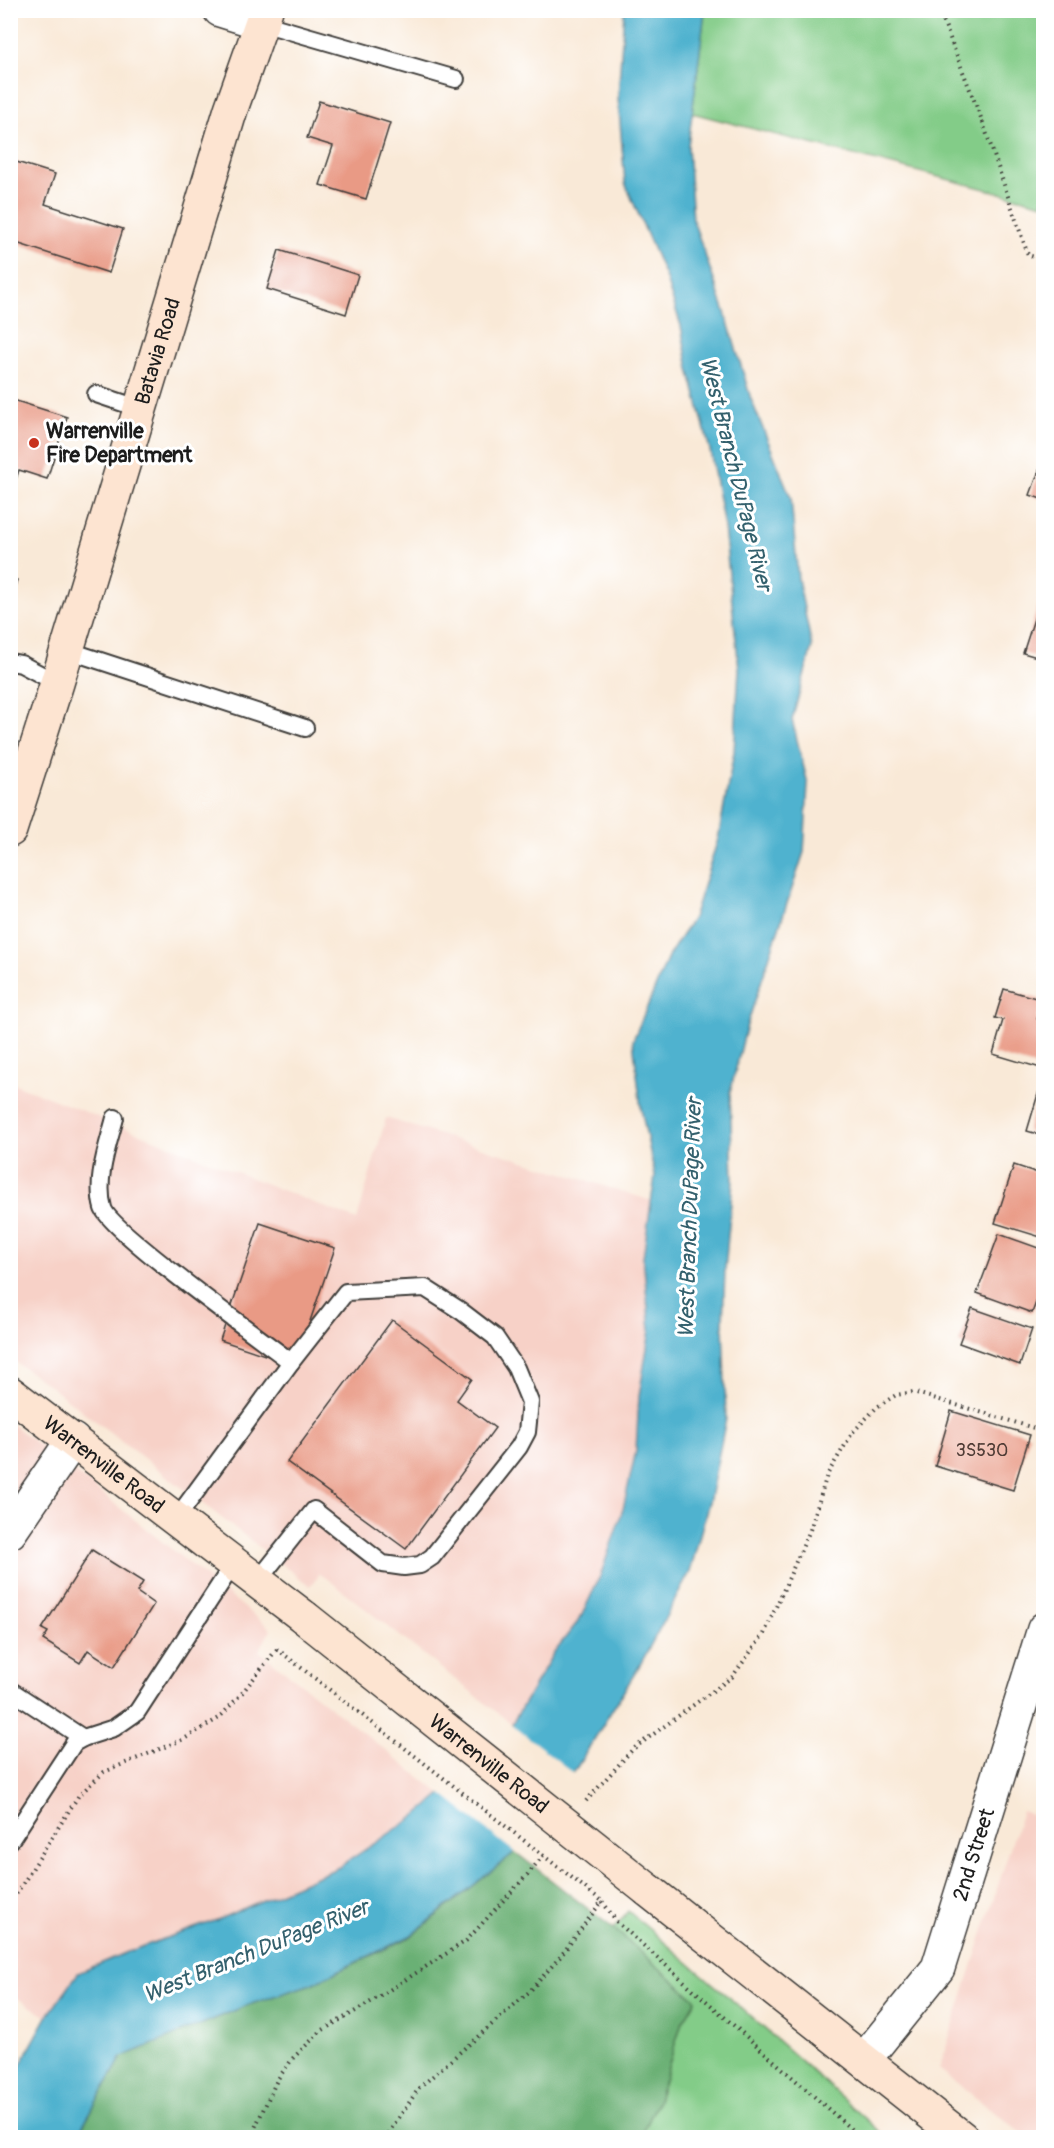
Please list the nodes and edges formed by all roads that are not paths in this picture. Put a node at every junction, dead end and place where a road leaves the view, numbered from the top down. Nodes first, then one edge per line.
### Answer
1 (220, 10) edge
2 (264, 17) edge
3 (456, 79) dead end
4 (96, 394) dead end
5 (141, 409) junction
6 (67, 650) junction
7 (10, 662) edge
8 (57, 683) junction
9 (305, 729) dead end
10 (10, 830) edge
11 (115, 1118) dead end
12 (291, 1362) junction
13 (10, 1393) edge
14 (73, 1440) junction
15 (176, 1519) junction
16 (10, 1532) edge
17 (246, 1573) junction
18 (1044, 1629) edge
19 (13, 1697) edge
20 (83, 1738) junction
21 (10, 1841) edge
22 (864, 2060) junction
23 (962, 2138) edge

1 - 2 street
2 - 3 lane
2 - 5 main road, Batavia Road
4 - 5 lane
5 - 6 main road, Batavia Road
6 - 8 main road, Batavia Road
6 - 9 lane
7 - 8 lane
8 - 10 main road, Batavia Road
11 - 12 lane
12 - 15 lane
12 - 17 lane
13 - 14 main road, Warrenville Road
14 - 15 main road, Warrenville Road
14 - 16 street
15 - 17 main road, Warrenville Road
17 - 20 lane
17 - 22 main road, Warrenville Road, bridge
18 - 22 street, 2nd Street
19 - 20 lane
20 - 21 lane
22 - 23 main road, Warrenville Road

